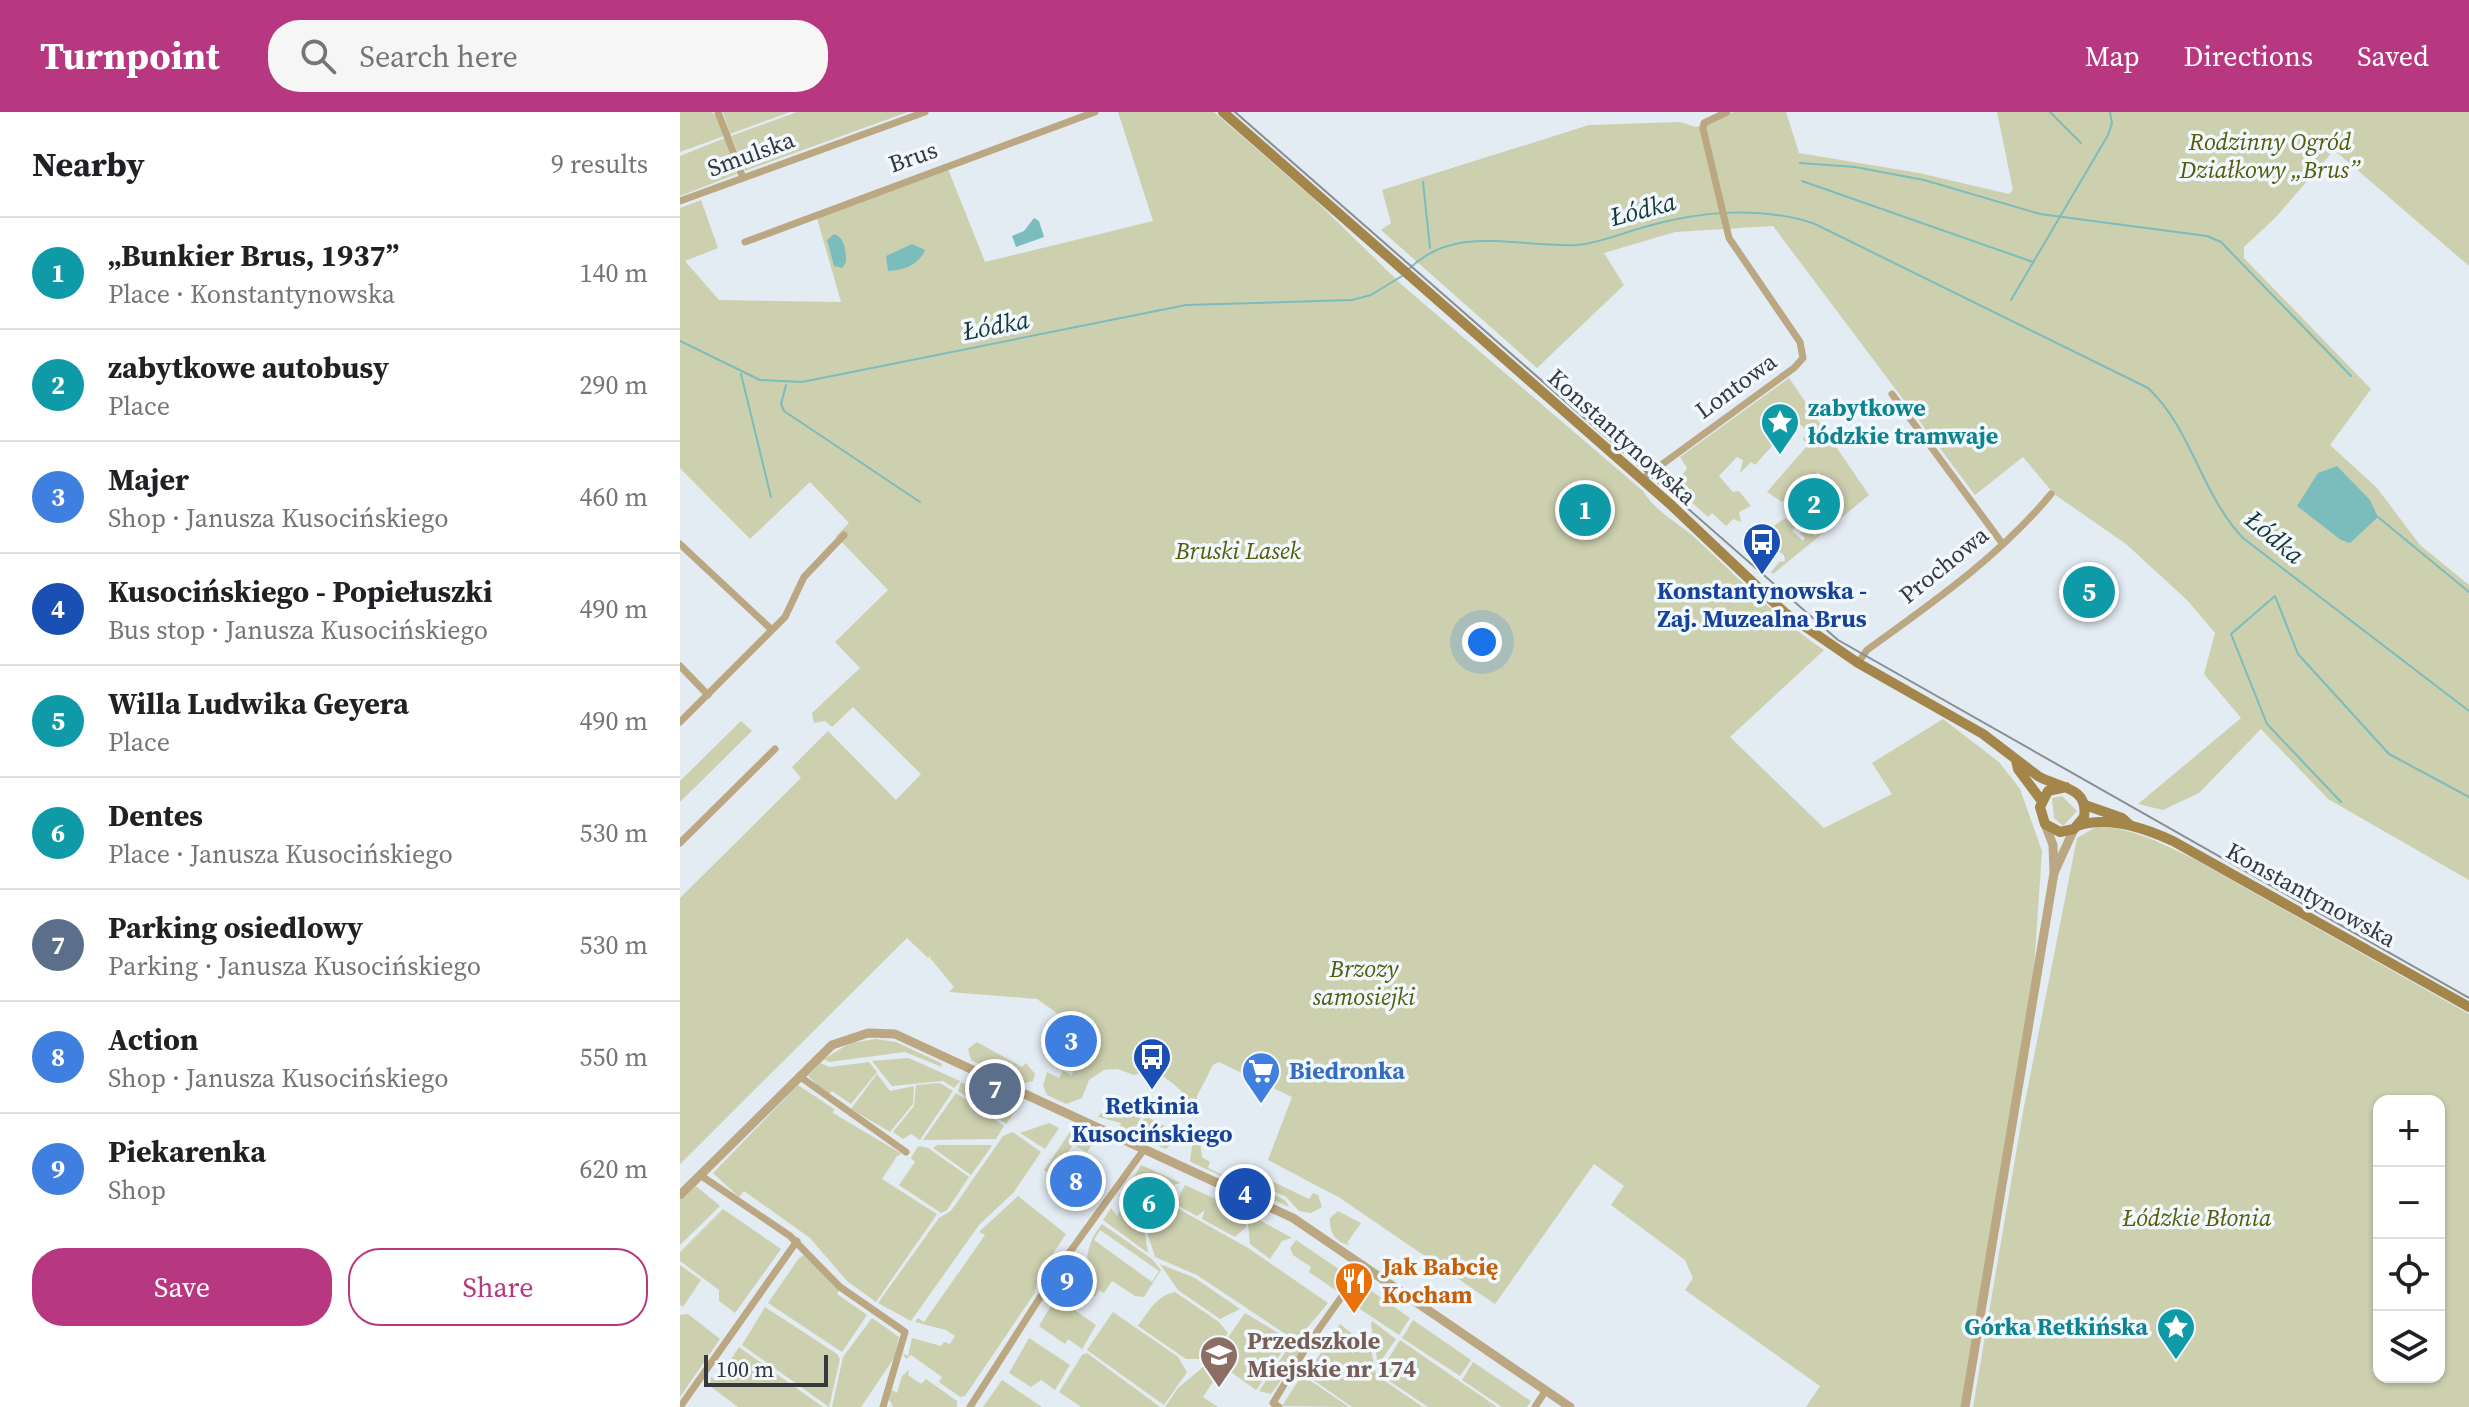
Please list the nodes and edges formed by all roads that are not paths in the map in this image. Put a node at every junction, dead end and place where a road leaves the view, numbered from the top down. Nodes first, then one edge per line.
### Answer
1 (718, 112) edge
2 (925, 112) edge
3 (1095, 112) edge
4 (1223, 112) edge
5 (1727, 112) edge
6 (743, 178) junction
7 (680, 201) edge
8 (745, 242) dead end
9 (1892, 394) dead end
10 (1642, 479) junction
11 (2051, 494) dead end
12 (844, 535) dead end
13 (2002, 543) junction
14 (680, 544) edge
15 (771, 629) junction
16 (1858, 663) junction
17 (680, 666) edge
18 (708, 695) junction
19 (680, 722) edge
20 (775, 749) dead end
21 (2016, 760) junction
22 (2066, 787) junction
23 (2041, 800) junction
24 (2085, 805) junction
25 (2045, 824) junction
26 (2130, 825) junction
27 (2076, 828) junction
28 (682, 837) edge
29 (2054, 873) junction
30 (2469, 1007) edge
31 (799, 1076) junction
32 (1145, 1148) junction
33 (906, 1152) dead end
34 (700, 1175) junction
35 (680, 1195) edge
36 (797, 1241) junction
37 (1364, 1265) junction
38 (1546, 1390) junction
39 (680, 1407) edge
40 (883, 1407) edge
41 (970, 1407) edge
42 (1279, 1407) edge
43 (1535, 1407) edge
44 (1570, 1407) edge
45 (1965, 1407) edge

1 - 6 street
2 - 6 street, Smulska
3 - 8 street, Brus
4 - 10 main road, Konstantynowska
5 - 10 street, Lontowa
6 - 7 street, Smulska
9 - 13 street
10 - 16 main road, Konstantynowska
11 - 13 street, Prochowa
12 - 15 street
13 - 16 street, Prochowa
14 - 15 street
15 - 18 street
16 - 21 main road, Konstantynowska
17 - 18 street
18 - 19 street
20 - 28 street
21 - 22 main road, Konstantynowska
21 - 23 main road, Konstantynowska
22 - 23 main road
22 - 24 main road
23 - 25 main road
24 - 26 main road, Konstantynowska
24 - 27 main road
25 - 27 main road
25 - 29 street
26 - 27 main road, Konstantynowska
26 - 30 main road, Konstantynowska
27 - 29 street
29 - 45 street
31 - 32 street
31 - 33 street
31 - 34 street
32 - 37 street
32 - 41 street
34 - 35 street
34 - 36 street
36 - 39 street
36 - 40 street
37 - 38 street
37 - 42 street
38 - 43 street
38 - 44 street

